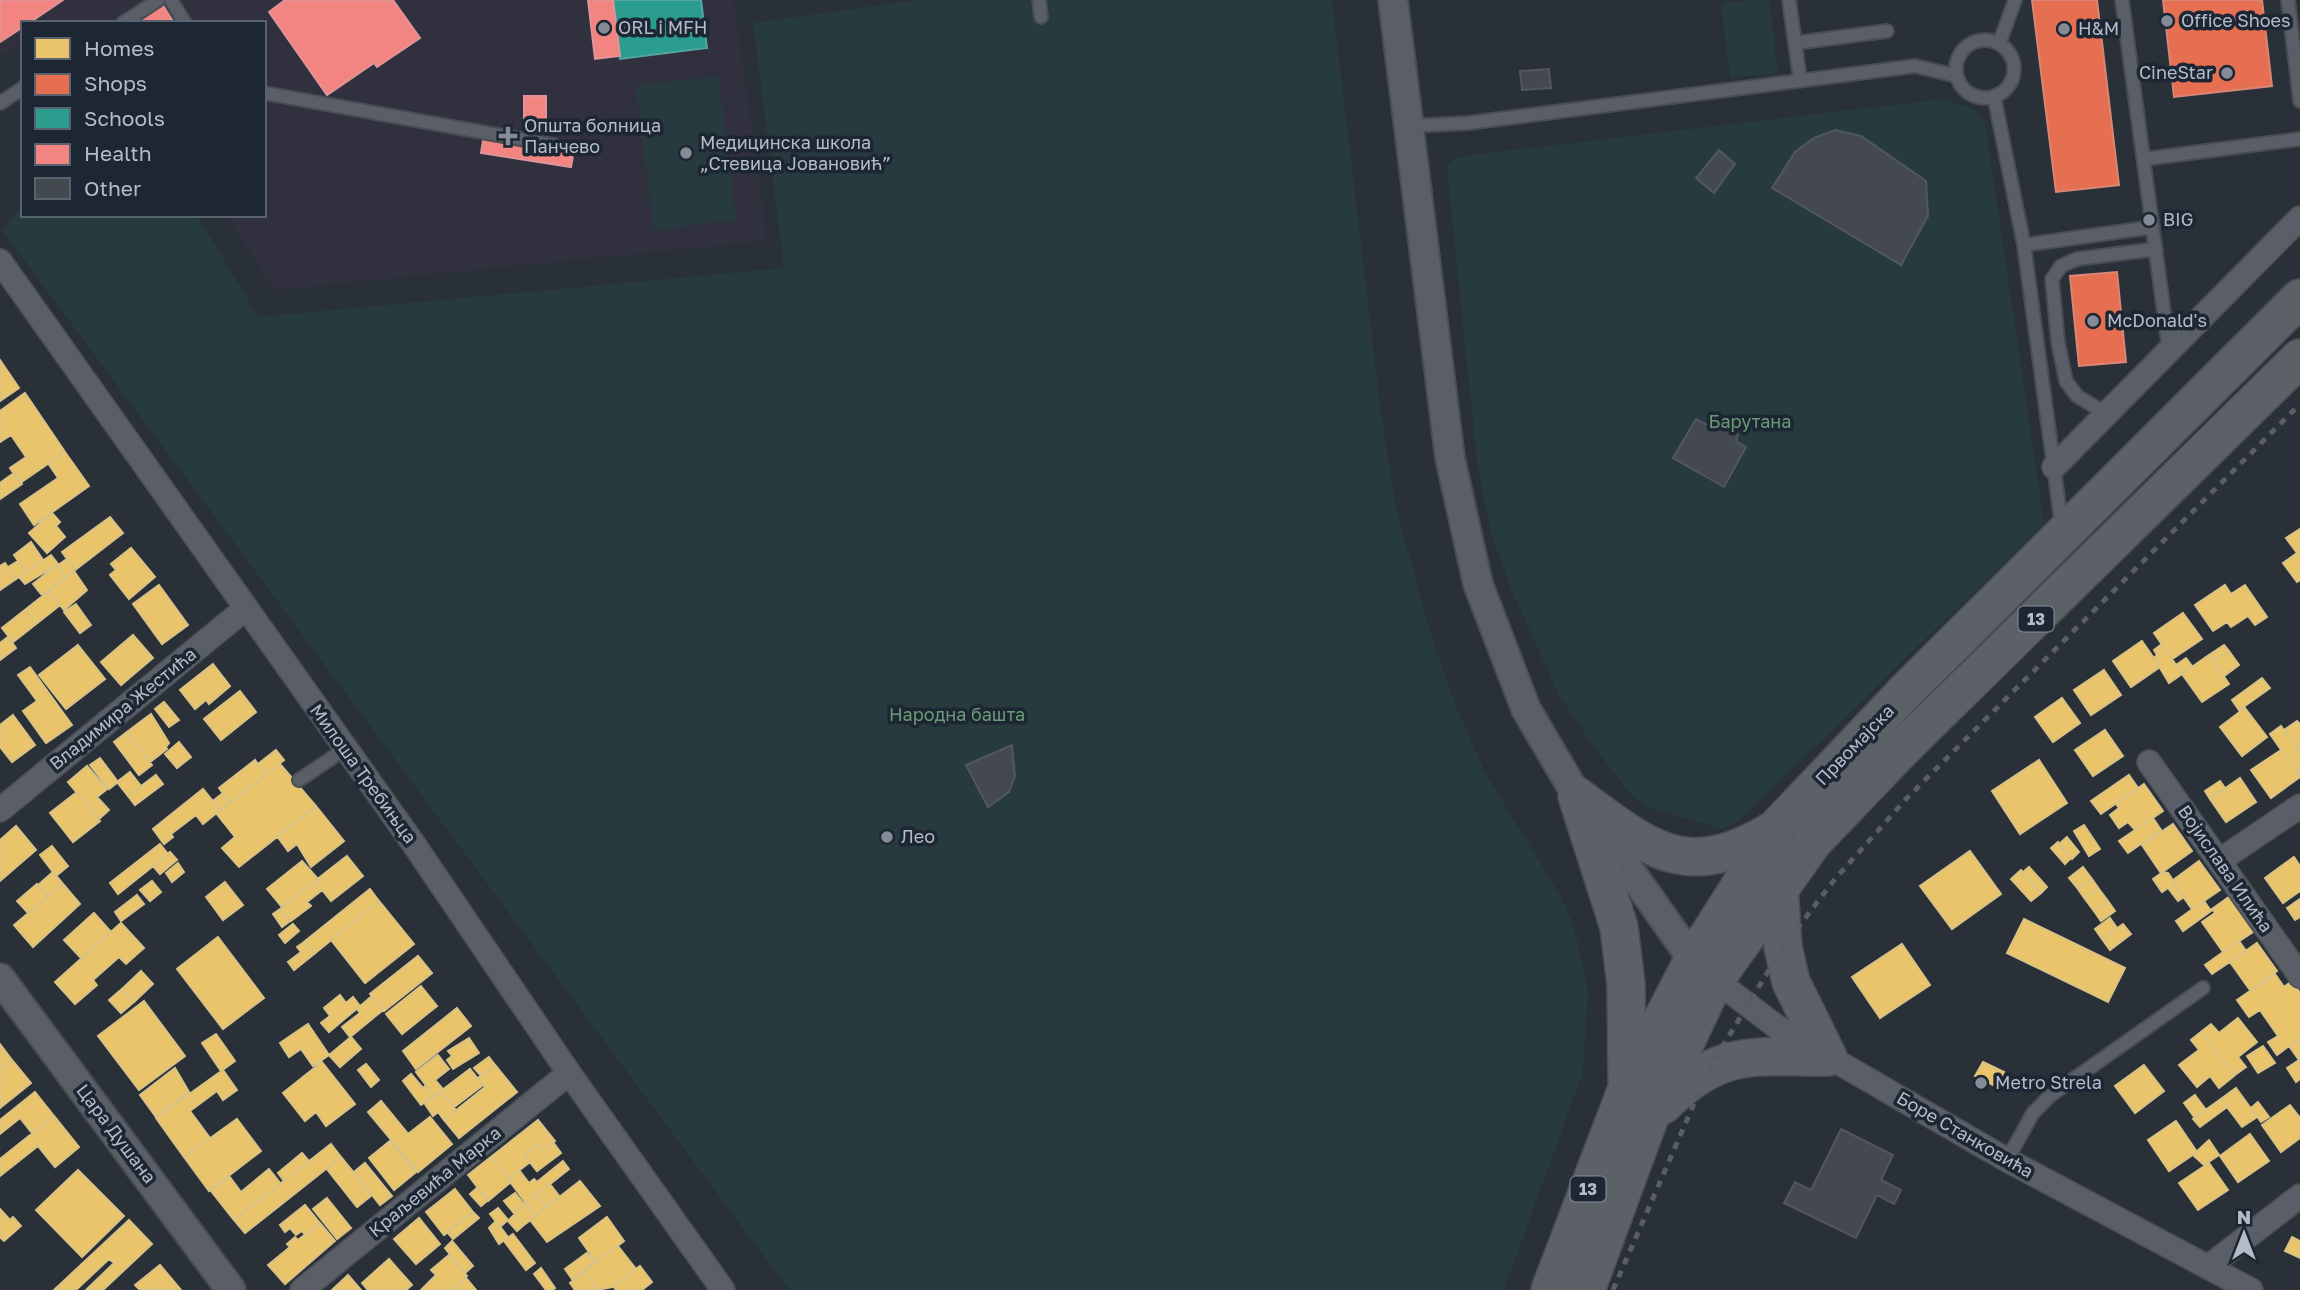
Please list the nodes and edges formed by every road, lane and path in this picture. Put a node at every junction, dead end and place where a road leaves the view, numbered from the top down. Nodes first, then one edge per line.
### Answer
1 (158, 0) edge
2 (171, 0) edge
3 (1039, 0) edge
4 (1393, 0) edge
5 (1789, 0) edge
6 (2015, 0) edge
7 (2122, 0) edge
8 (2288, 0) edge
9 (1041, 17) dead end
10 (126, 21) edge
11 (185, 21) edge
12 (1886, 31) dead end
13 (1795, 43) junction
14 (1999, 44) junction
15 (1957, 75) junction
16 (1800, 79) junction
17 (21, 89) edge
18 (266, 93) edge
19 (1994, 96) junction
20 (2300, 101) edge
21 (0, 103) edge
22 (1409, 126) junction
23 (2300, 139) edge
24 (554, 145) dead end
25 (2144, 159) junction
26 (2300, 218) edge
27 (2153, 227) junction
28 (2024, 245) junction
29 (2156, 249) junction
30 (0, 261) edge
31 (2300, 298) edge
32 (2169, 351) junction
33 (2300, 358) edge
34 (2107, 414) junction
35 (2054, 467) junction
36 (2063, 537) junction
37 (245, 609) junction
38 (345, 749) junction
39 (2149, 762) dead end
40 (299, 780) dead end
41 (1577, 796) junction
42 (2300, 806) edge
43 (0, 810) edge
44 (1779, 826) junction
45 (2219, 861) junction
46 (1779, 887) junction
47 (1704, 970) junction
48 (2300, 976) edge
49 (0, 978) edge
50 (2203, 988) dead end
51 (1828, 1057) junction
52 (569, 1073) junction
53 (1627, 1088) junction
54 (1648, 1119) junction
55 (2007, 1160) junction
56 (2300, 1196) edge
57 (2208, 1268) junction
58 (231, 1290) edge
59 (302, 1290) edge
60 (723, 1290) edge
61 (1550, 1290) edge
62 (1586, 1290) edge
63 (2251, 1290) edge

1 - 10 lane
2 - 11 lane
3 - 9 lane
4 - 22 street
5 - 13 lane
6 - 14 lane
7 - 25 lane
8 - 20 lane
12 - 13 lane
13 - 16 lane
14 - 15 lane
14 - 19 lane
15 - 16 lane
15 - 19 lane
16 - 22 lane
17 - 21 lane
18 - 24 lane
19 - 28 lane
22 - 41 street
23 - 25 lane
25 - 27 lane
26 - 32 street
27 - 28 lane
27 - 29 lane
28 - 35 lane
29 - 32 lane
29 - 34 lane
30 - 37 street, Милоша Требињца
31 - 36 main road, Првомајска / 13
32 - 34 street
33 - 46 main road, Првомајска / 13
34 - 35 street
35 - 36 lane
36 - 44 main road, Првомајска / 13
37 - 38 street, Милоша Требињца
37 - 43 street, Владимира Жестића
38 - 40 lane
38 - 52 street, Милоша Требињца
39 - 45 street, Војислава Илића
41 - 44 main road
41 - 47 street
41 - 53 main road
42 - 45 street
44 - 47 main road, Првомајска / 13
45 - 48 street, Војислава Илића
46 - 47 main road, Првомајска / 13
46 - 51 main road
47 - 51 street, Боре Станковића
47 - 53 main road, Првомајска / 13
47 - 54 main road, Првомајска / 13
49 - 58 street, Цара Душана
50 - 55 lane
51 - 54 main road
51 - 55 street, Боре Станковића
52 - 59 street, Краљевића Марка
52 - 60 street, Милоша Требињца
53 - 61 main road, Првомајска / 13
54 - 62 main road, Првомајска / 13
55 - 57 street, Боре Станковића
56 - 57 street
57 - 63 street, Боре Станковића

